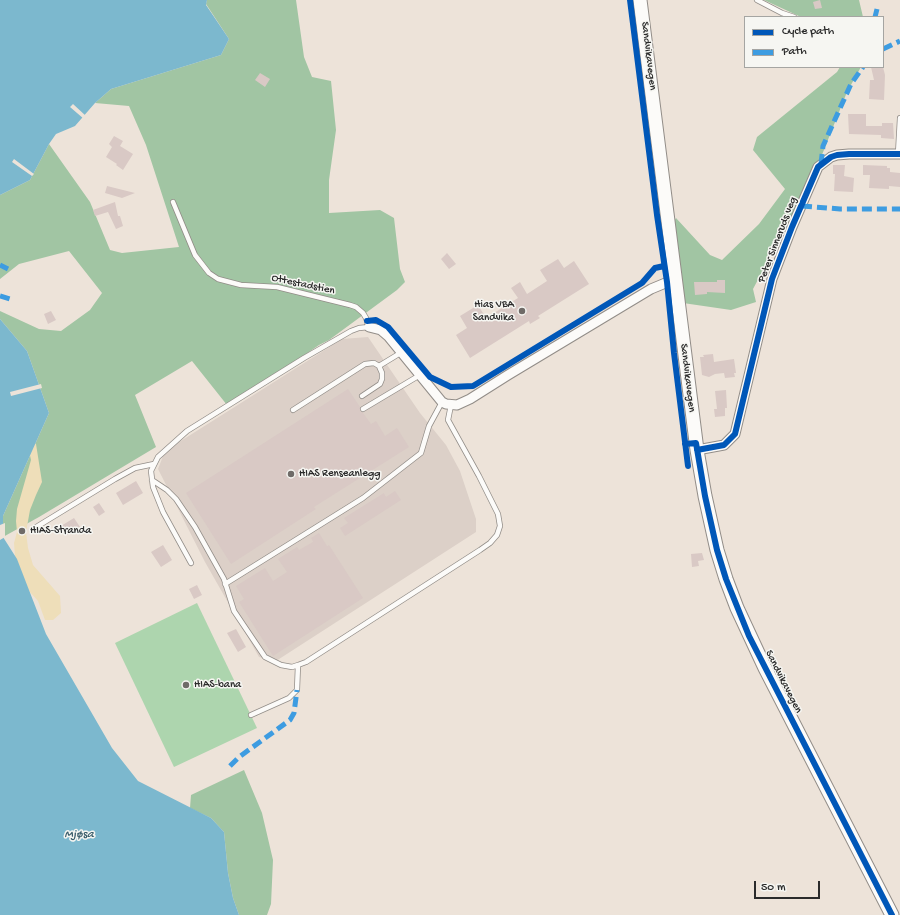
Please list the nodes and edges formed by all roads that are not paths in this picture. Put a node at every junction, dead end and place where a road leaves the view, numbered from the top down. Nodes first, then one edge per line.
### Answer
1 (640, 0) edge
2 (757, 0) edge
3 (791, 16) edge
4 (900, 118) edge
5 (899, 154) edge
6 (173, 202) dead end
7 (675, 279) junction
8 (369, 327) junction
9 (402, 352) junction
10 (379, 366) junction
11 (420, 375) junction
12 (362, 396) dead end
13 (447, 403) junction
14 (363, 409) dead end
15 (293, 410) dead end
16 (697, 450) junction
17 (154, 464) junction
18 (152, 480) junction
19 (33, 529) dead end
20 (192, 563) dead end
21 (226, 584) junction
22 (298, 666) junction
23 (251, 715) dead end
24 (892, 915) edge

1 - 7 main road, Sandvikavegen
2 - 3 lane
4 - 5 lane
5 - 16 street, Peter Sinneruds veg
6 - 8 lane, Ottestadstien
7 - 13 street
7 - 16 main road, Sandvikavegen
8 - 9 street
8 - 17 lane
9 - 10 lane
9 - 11 street
10 - 12 lane
10 - 15 lane
11 - 13 street
11 - 14 lane
13 - 21 lane
13 - 22 lane
16 - 24 main road, Sandvikavegen
17 - 18 lane
17 - 19 lane
18 - 20 lane
18 - 21 lane
21 - 22 lane
22 - 23 lane

